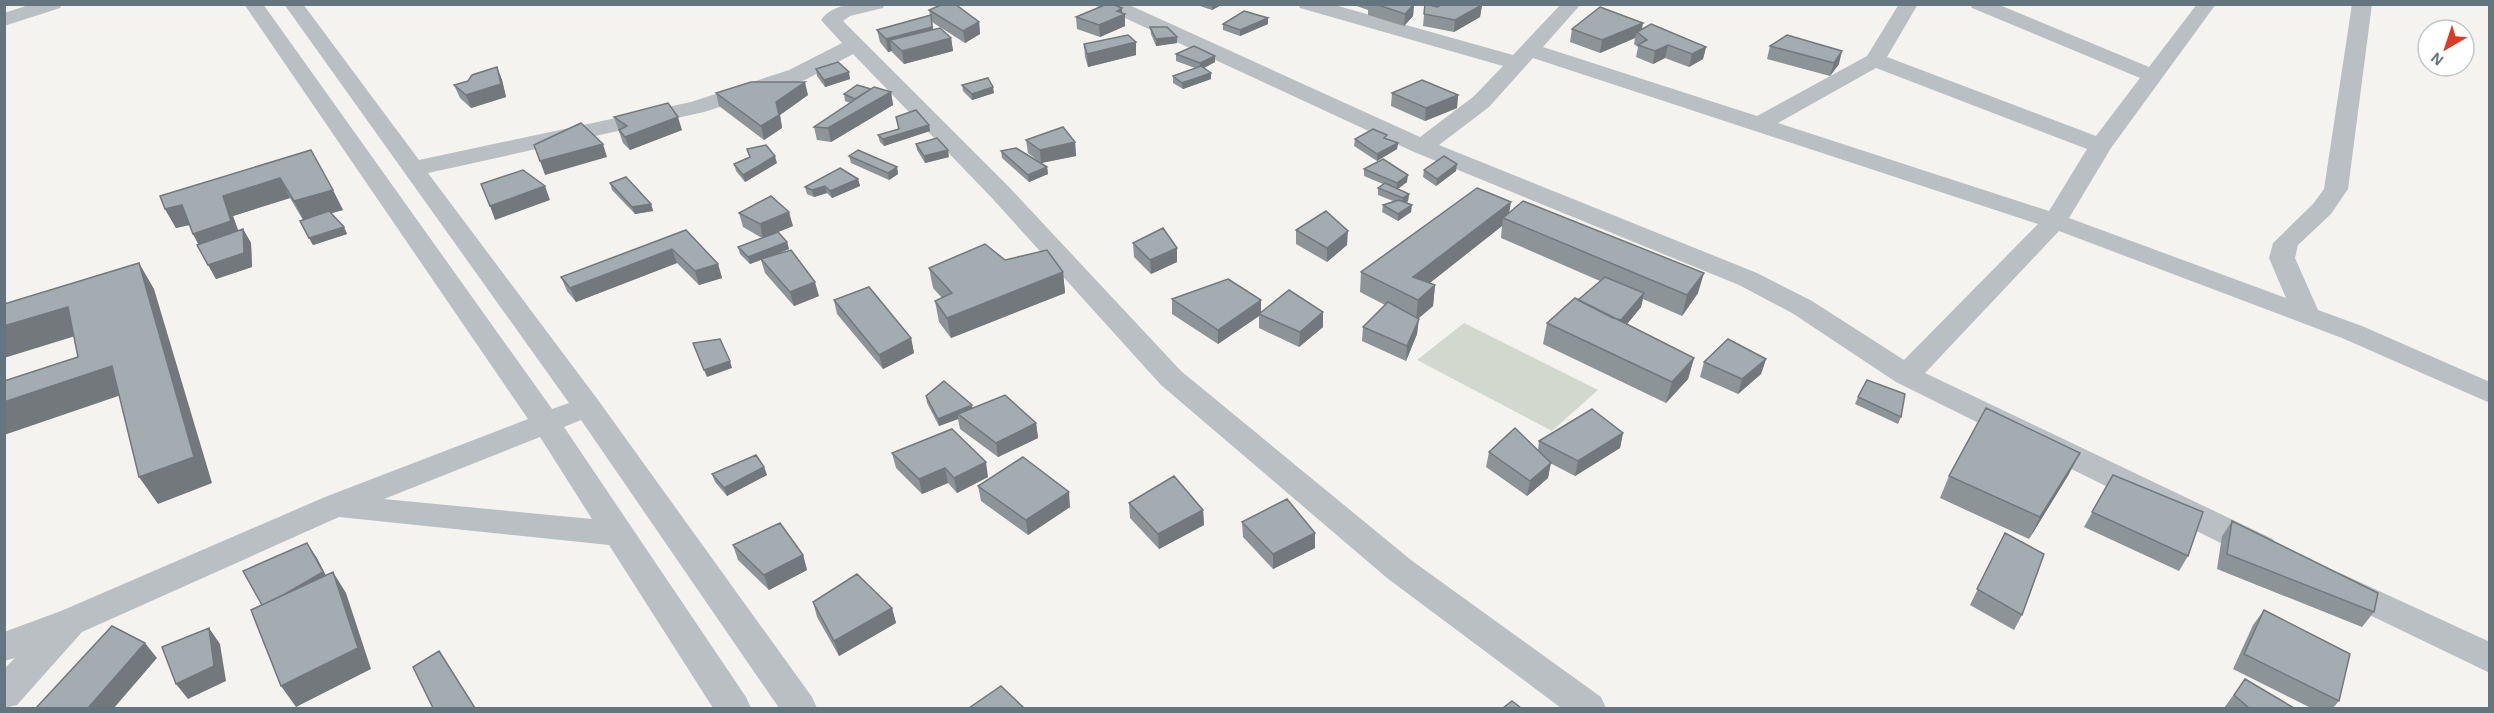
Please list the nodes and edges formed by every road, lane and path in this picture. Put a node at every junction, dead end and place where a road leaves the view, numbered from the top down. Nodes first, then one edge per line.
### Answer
1 (16, 4) edge
2 (53, 4) edge
3 (253, 4) edge
4 (293, 4) edge
5 (876, 4) edge
6 (1105, 4) edge
7 (1307, 4) edge
8 (1572, 4) edge
9 (1909, 4) edge
10 (1979, 4) edge
11 (2207, 4) edge
12 (2362, 4) edge
13 (4, 8) edge
14 (4, 20) edge
15 (855, 45) junction
16 (1523, 56) junction
17 (1875, 60) junction
18 (2153, 76) junction
19 (372, 113) junction
20 (338, 122) junction
21 (1759, 124) junction
22 (2100, 146) junction
23 (1422, 147) junction
24 (412, 169) junction
25 (2055, 221) junction
26 (2307, 315) junction
27 (1906, 375) junction
28 (2490, 394) edge
29 (587, 407) junction
30 (546, 423) junction
31 (336, 505) junction
32 (619, 534) junction
33 (2288, 561) edge
34 (2320, 576) edge
35 (73, 621) junction
36 (4, 647) edge
37 (2490, 659) edge
38 (4, 694) edge
39 (733, 708) edge
40 (799, 708) edge
41 (1588, 708) edge

1 - 13 street
2 - 14 street
3 - 20 street
4 - 19 street
5 - 15 street
6 - 23 street
7 - 16 street
8 - 16 street
9 - 17 street
10 - 18 street
11 - 18 street
12 - 26 street
15 - 24 street
15 - 41 street
16 - 21 street
16 - 23 street
17 - 21 street
17 - 22 street
18 - 22 street
19 - 20 street
19 - 24 street
20 - 30 street
21 - 25 street
22 - 25 street
23 - 27 street
24 - 29 street
25 - 26 street
25 - 27 street
26 - 28 street
27 - 33 street
29 - 30 street
29 - 40 street
30 - 31 street
30 - 32 street
31 - 32 street
31 - 35 street
32 - 39 street
34 - 37 street
35 - 36 street
35 - 38 street

